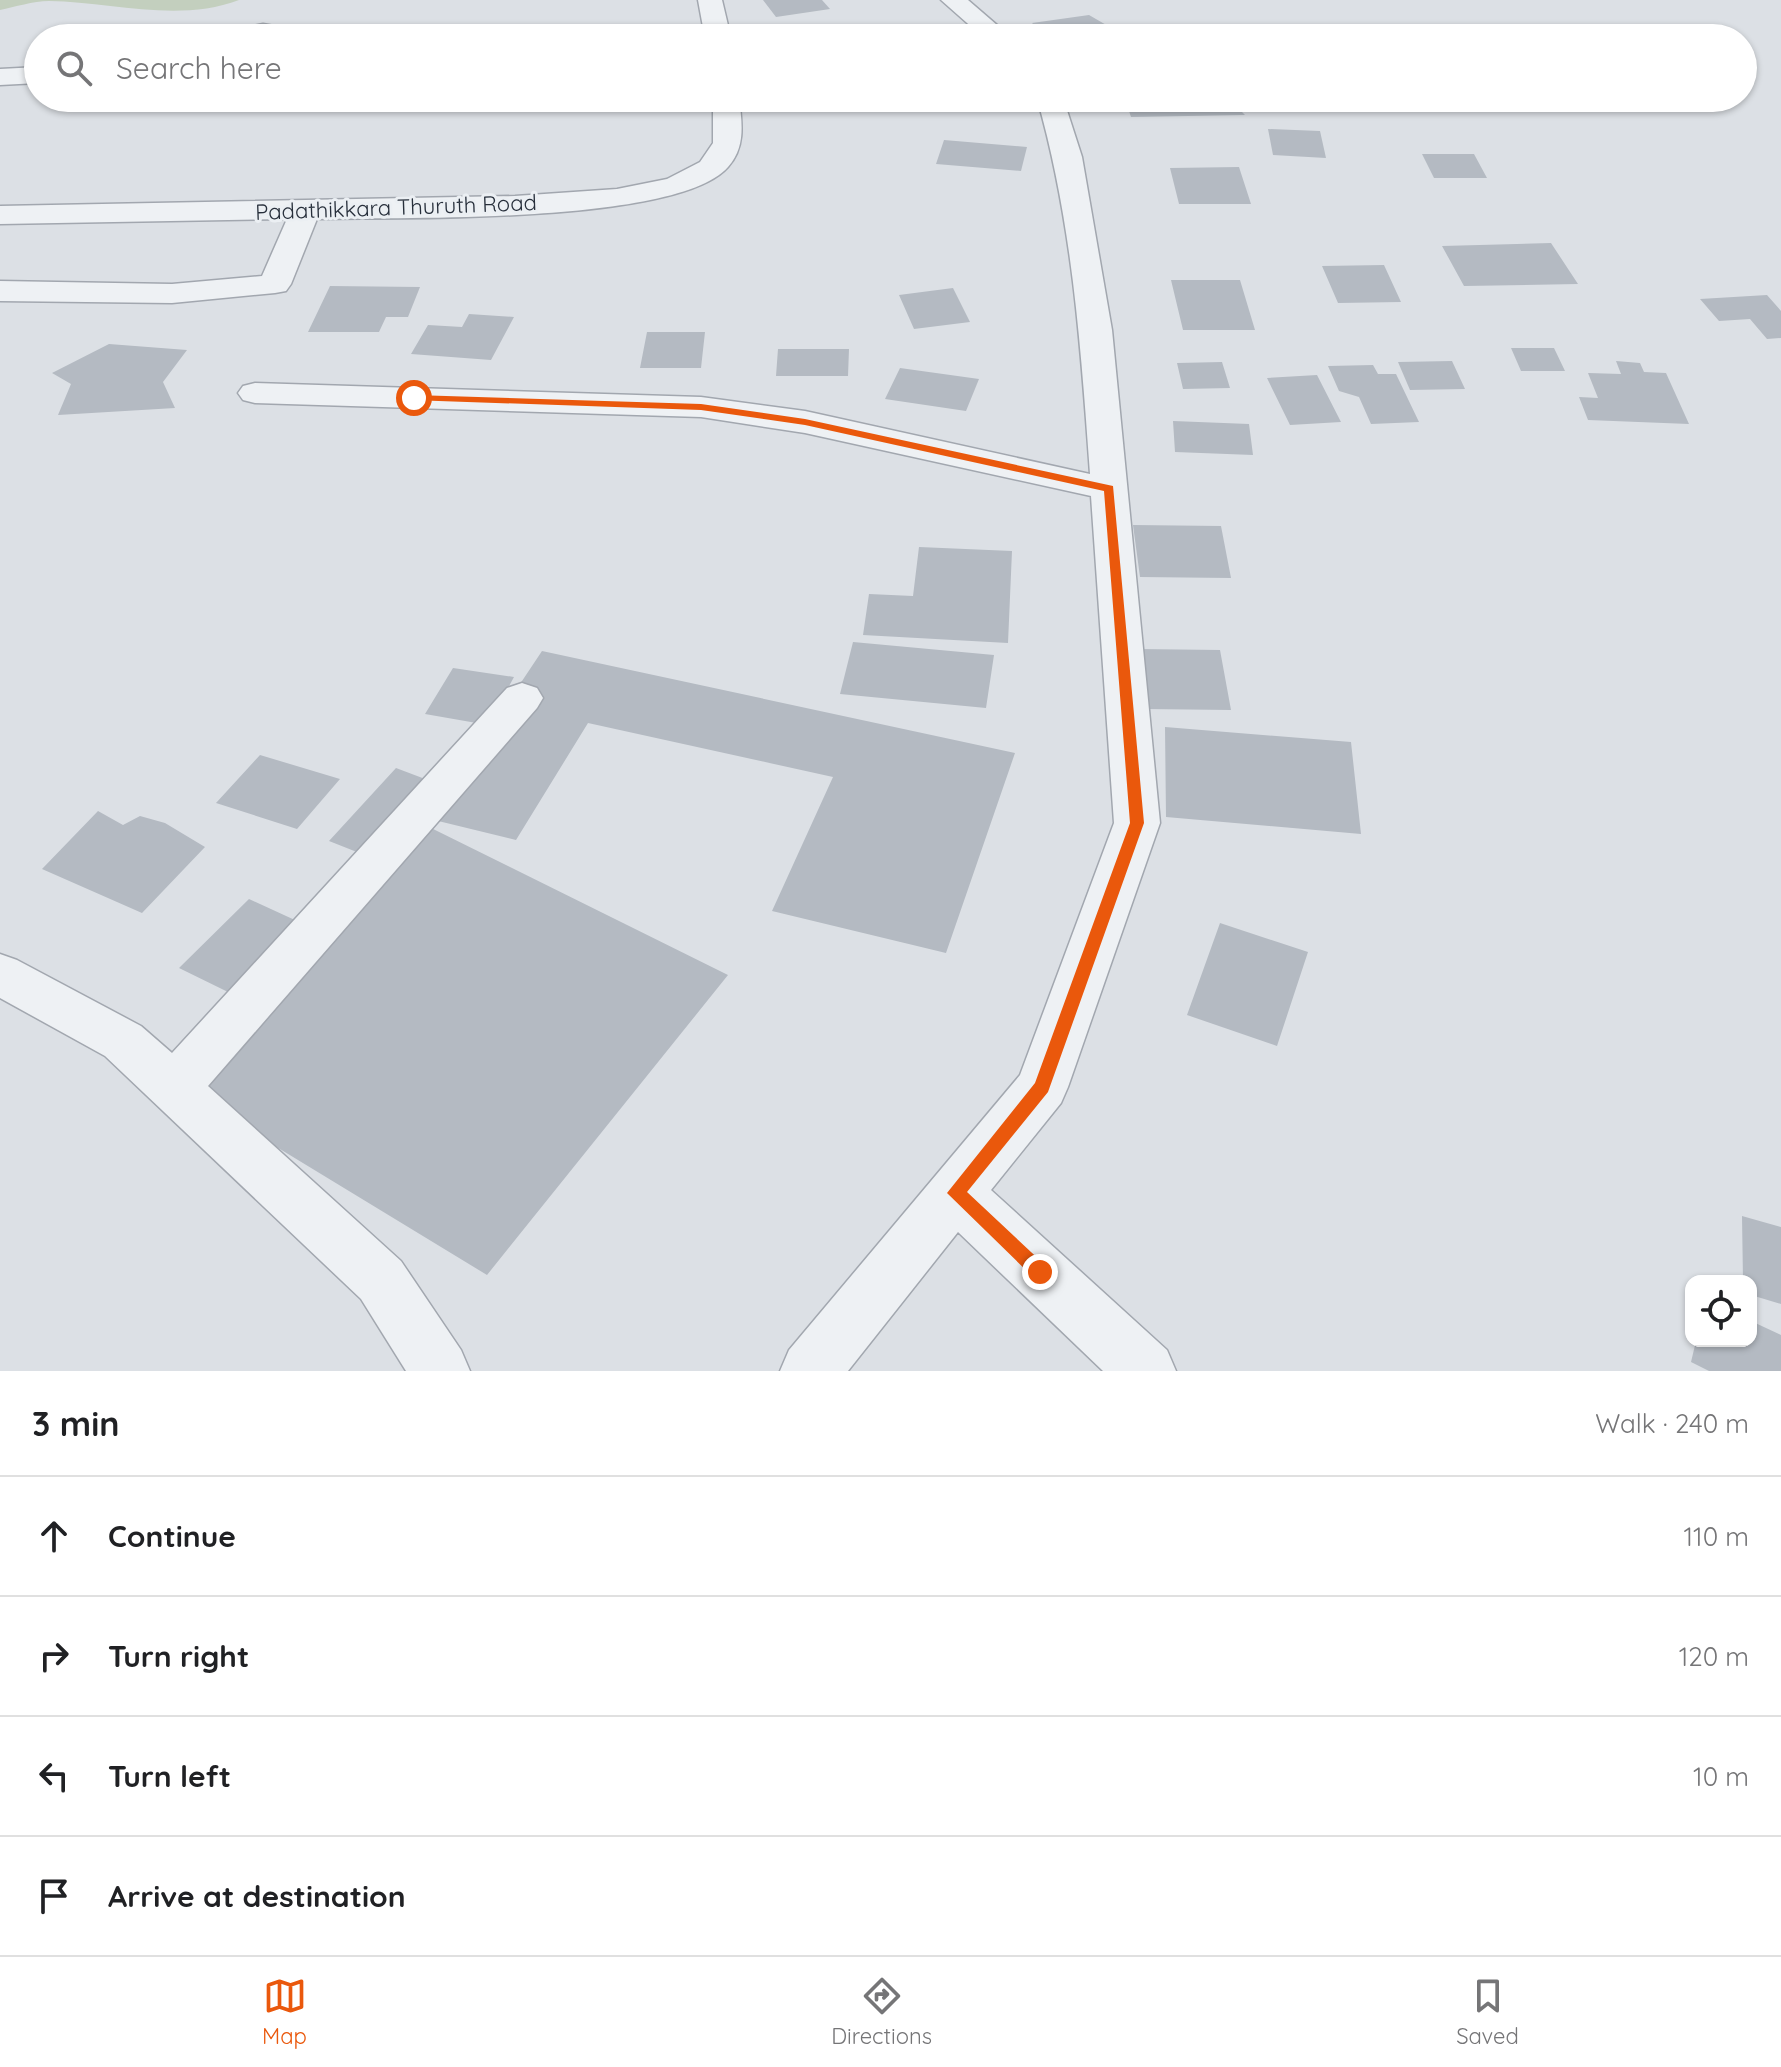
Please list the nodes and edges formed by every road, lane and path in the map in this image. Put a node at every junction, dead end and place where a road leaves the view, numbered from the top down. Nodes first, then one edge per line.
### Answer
1 (710, 0) edge
2 (953, 0) edge
3 (715, 24) edge
4 (982, 24) edge
5 (24, 76) edge
6 (0, 77) edge
7 (727, 112) edge
8 (1054, 112) edge
9 (305, 211) junction
10 (0, 215) edge
11 (0, 291) edge
12 (255, 393) dead end
13 (1109, 489) junction
14 (522, 698) dead end
15 (0, 974) edge
16 (173, 1088) junction
17 (955, 1193) junction
18 (440, 1371) edge
19 (810, 1371) edge
20 (1146, 1371) edge

1 - 3 street
2 - 4 street
5 - 6 street
7 - 9 street, Padathikkara Thuruth Road
8 - 13 street
9 - 10 street, Padathikkara Thuruth Road
9 - 11 street
12 - 13 street
13 - 17 street
14 - 16 street
15 - 16 street
16 - 18 street
17 - 19 street
17 - 20 street

